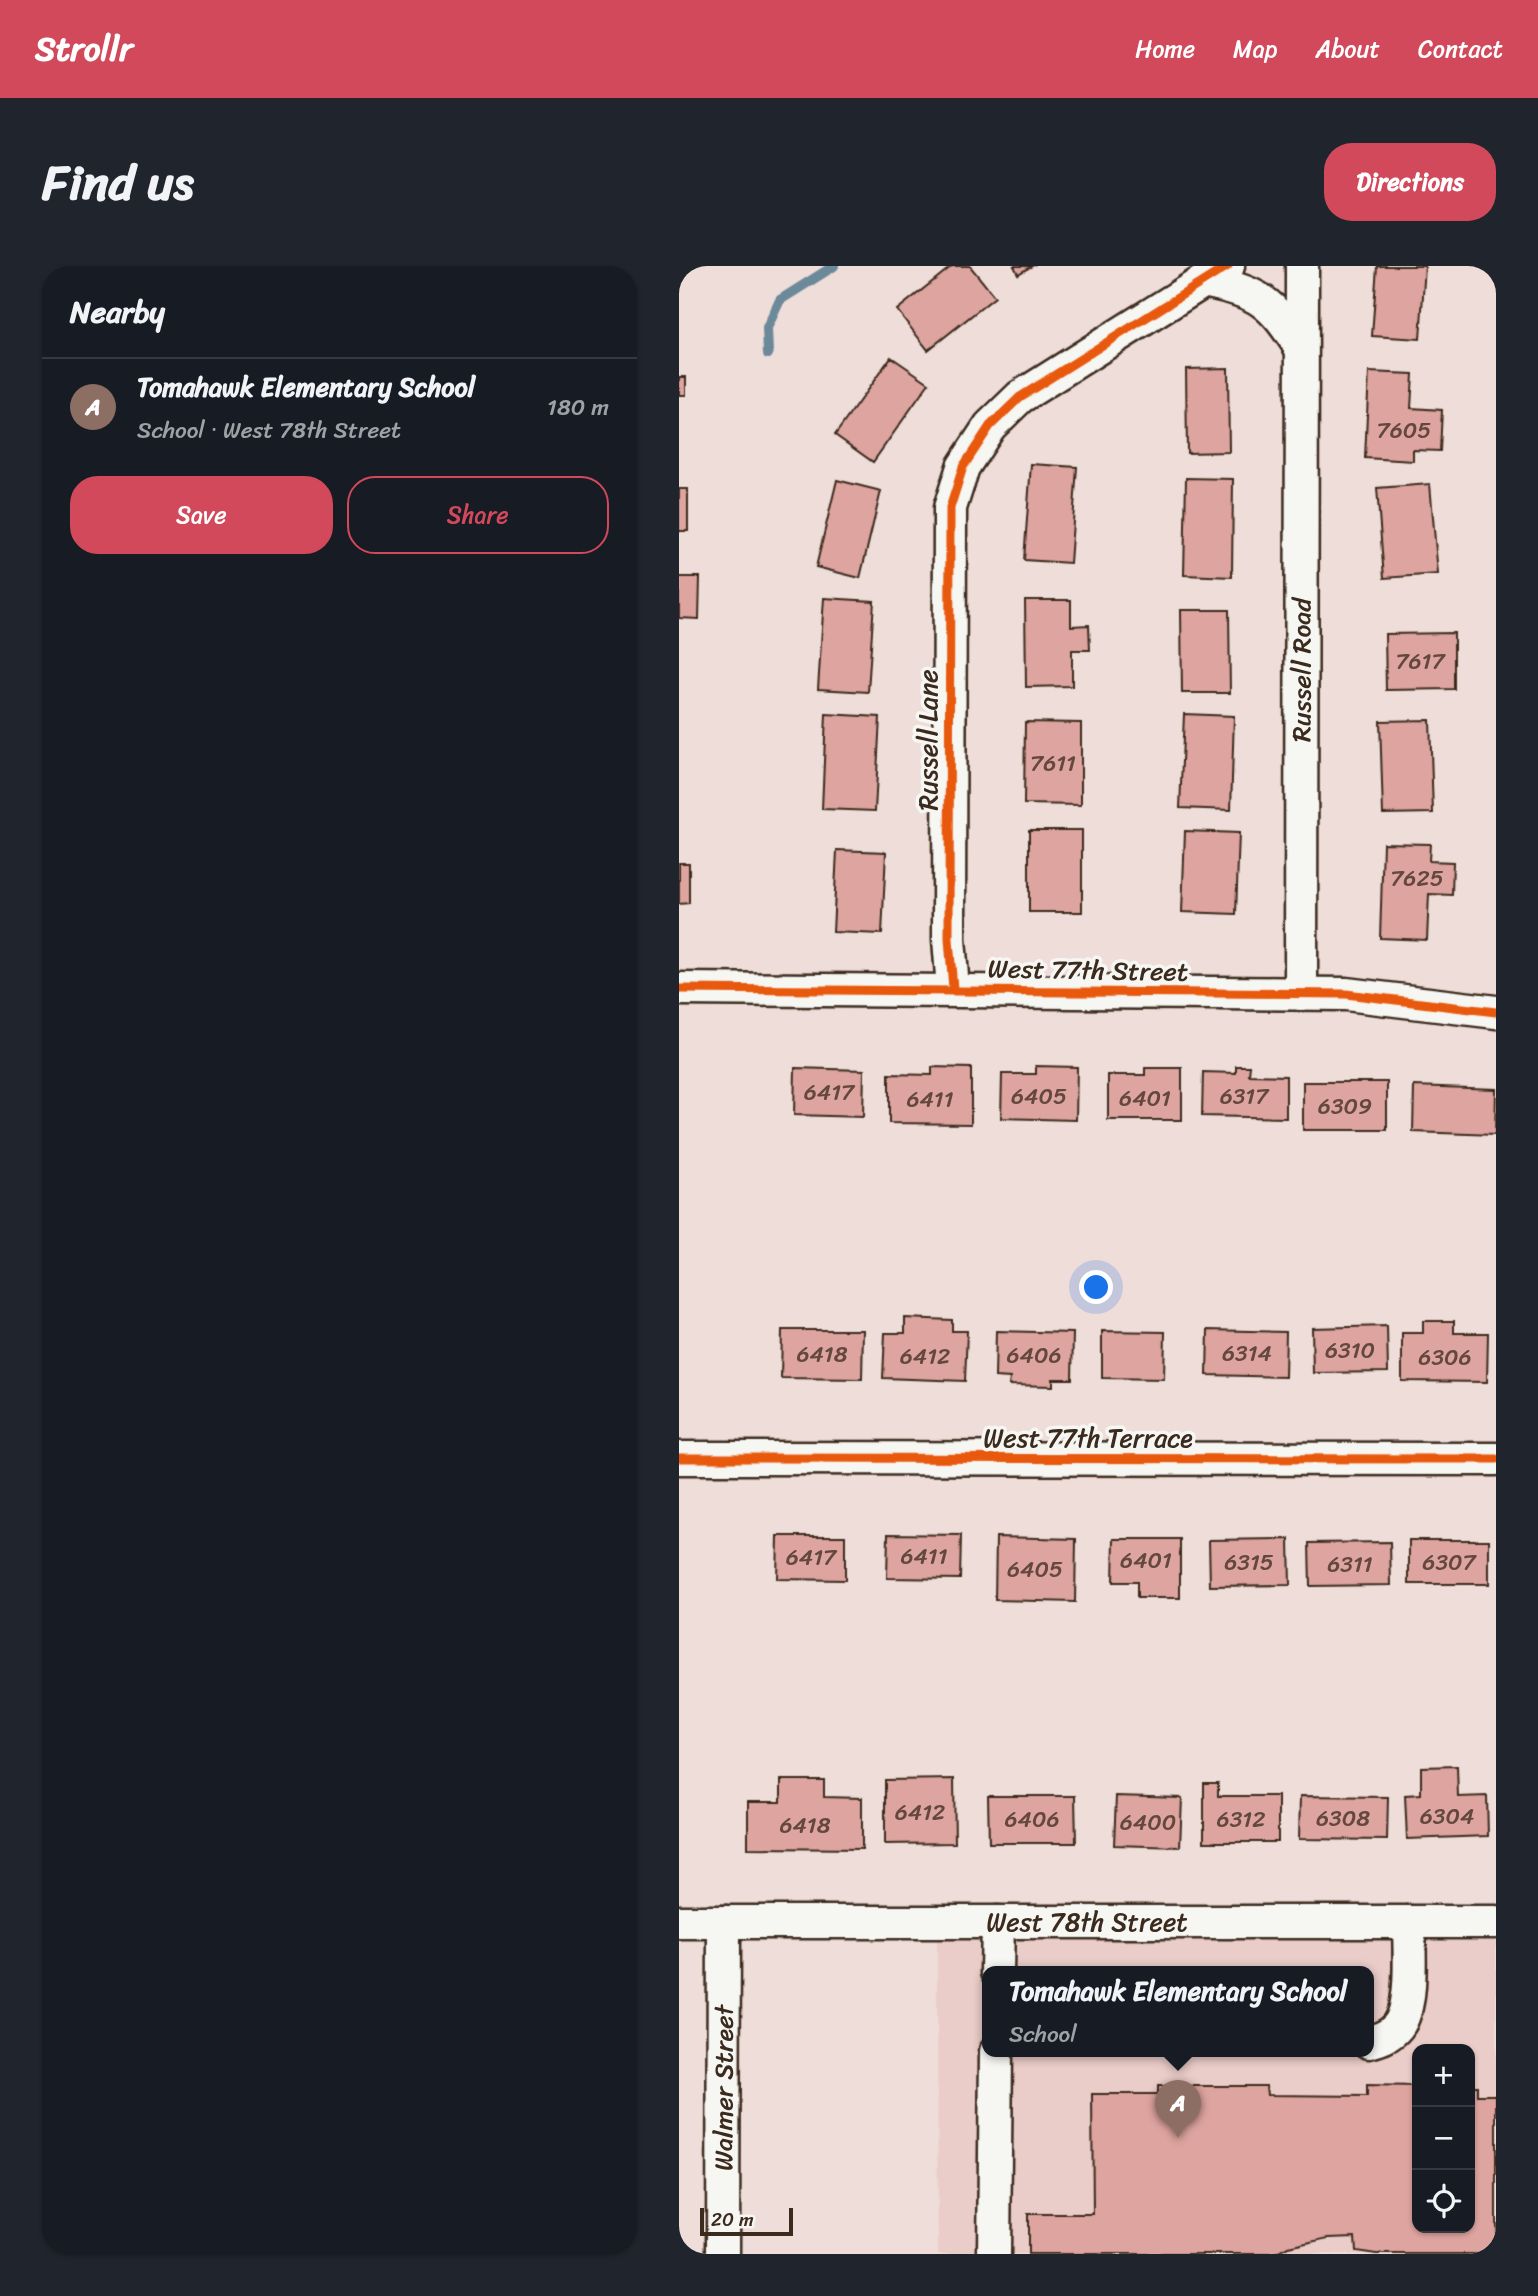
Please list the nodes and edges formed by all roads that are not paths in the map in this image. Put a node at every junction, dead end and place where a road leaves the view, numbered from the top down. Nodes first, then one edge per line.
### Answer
1 (1302, 266) edge
2 (1216, 273) edge
3 (1301, 348) junction
4 (679, 989) edge
5 (953, 989) junction
6 (1301, 994) junction
7 (1496, 1012) edge
8 (679, 1458) edge
9 (1496, 1459) edge
10 (679, 1922) edge
11 (724, 1922) junction
12 (998, 1922) junction
13 (1409, 1922) junction
14 (1496, 1922) edge
15 (997, 1966) edge
16 (1374, 2040) edge
17 (996, 2057) edge
18 (723, 2254) edge
19 (994, 2254) edge

1 - 3 street, Russell Road
2 - 3 street
2 - 5 street, Russell Lane
3 - 6 street, Russell Road
4 - 5 street, West 77th Street
5 - 6 street, West 77th Street
6 - 7 street, West 77th Street
8 - 9 street, West 77th Terrace
10 - 11 street, West 78th Street
11 - 12 street, West 78th Street
11 - 18 street, Walmer Street
12 - 13 street, West 78th Street
12 - 15 street
13 - 14 street, West 78th Street
13 - 16 street
17 - 19 street

